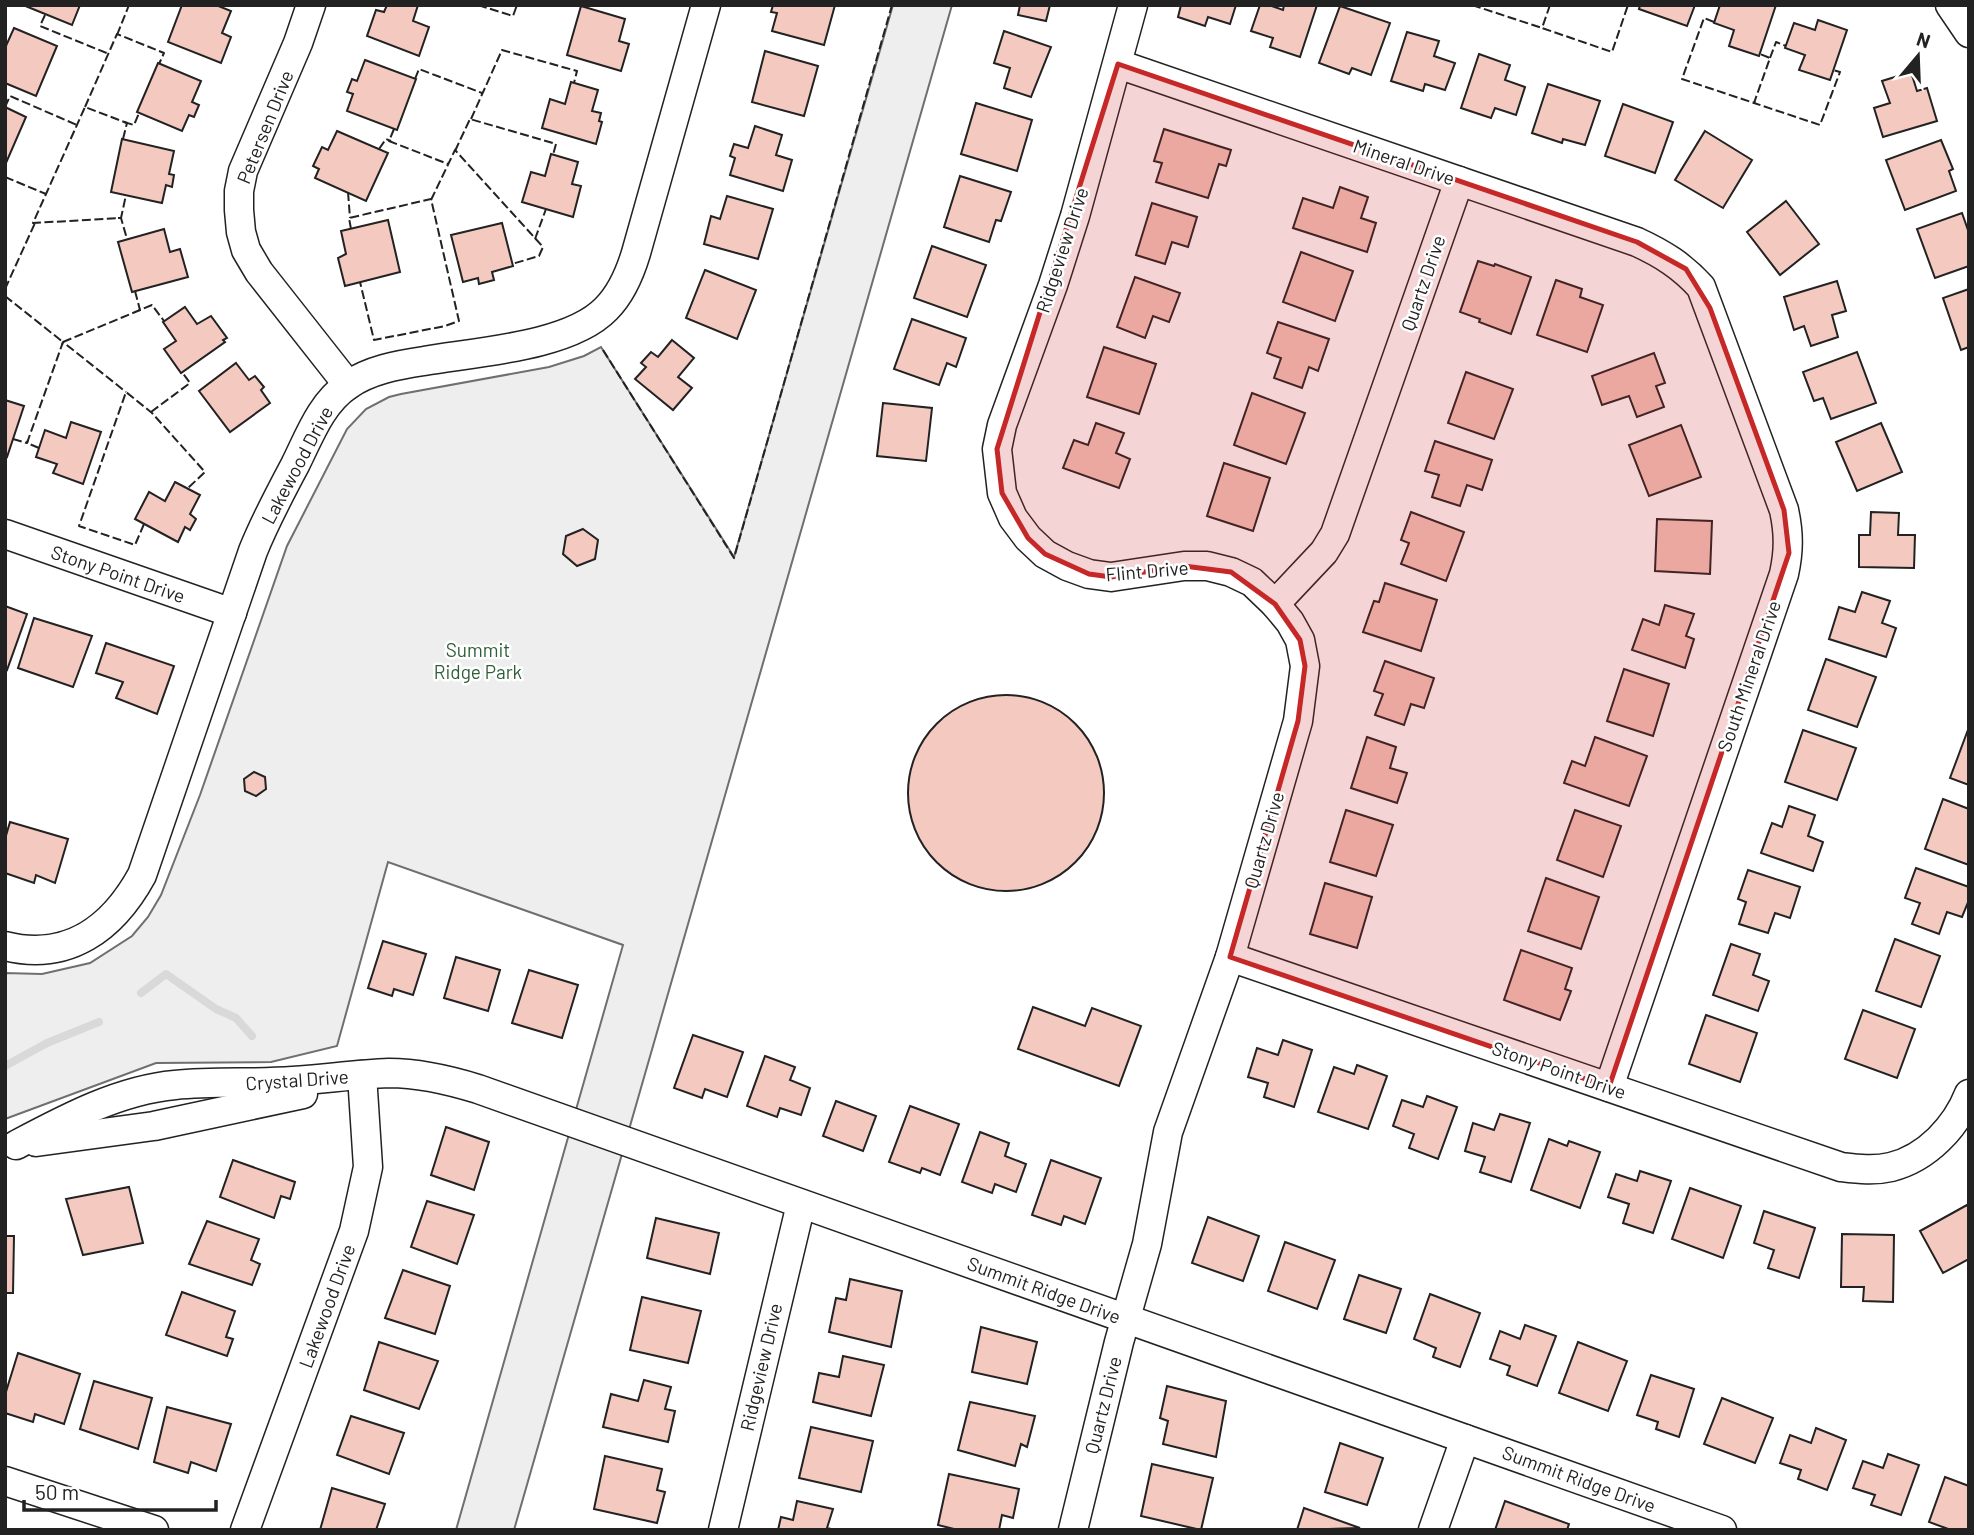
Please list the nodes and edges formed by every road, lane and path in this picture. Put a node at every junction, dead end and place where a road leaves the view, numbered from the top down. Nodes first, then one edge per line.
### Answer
1 (311, 5) edge
2 (706, 5) edge
3 (1133, 5) edge
4 (1950, 5) edge
5 (1969, 33) edge
6 (1118, 64) junction
7 (1459, 181) junction
8 (1686, 270) joint
9 (348, 385) junction
10 (1002, 493) joint
11 (5, 534) edge
12 (1275, 604) junction
13 (232, 613) junction
14 (5, 946) edge
15 (1230, 957) junction
16 (362, 1075) junction
17 (1609, 1087) junction
18 (1969, 1094) edge
19 (10, 1146) edge
20 (801, 1204) junction
21 (1126, 1319) junction
22 (1465, 1439) junction
23 (5, 1481) edge
24 (154, 1530) edge
25 (245, 1530) edge
26 (723, 1530) edge
27 (1073, 1530) edge
28 (1433, 1530) edge
29 (1722, 1530) edge

1 - 9 street, Petersen Drive
2 - 9 street, Lakewood Drive
3 - 6 street, Ridgeview Drive
4 - 5 street
6 - 7 street, Mineral Drive
6 - 10 street, Ridgeview Drive
7 - 8 street, Mineral Drive
7 - 12 street, Quartz Drive
8 - 17 street, South Mineral Drive
9 - 13 street, Lakewood Drive
10 - 12 street, Flint Drive
11 - 13 street, Stony Point Drive
12 - 15 street, Quartz Drive
13 - 14 street, Lakewood Drive
15 - 17 street, Stony Point Drive
15 - 21 street, Quartz Drive
16 - 19 street, Crystal Drive
16 - 20 street, Summit Ridge Drive
16 - 25 street, Lakewood Drive
17 - 18 street, Stony Point Drive
20 - 21 street, Summit Ridge Drive
20 - 26 street, Ridgeview Drive
21 - 22 street, Summit Ridge Drive
21 - 27 street, Quartz Drive
22 - 28 street
22 - 29 street, Summit Ridge Drive
23 - 24 street

